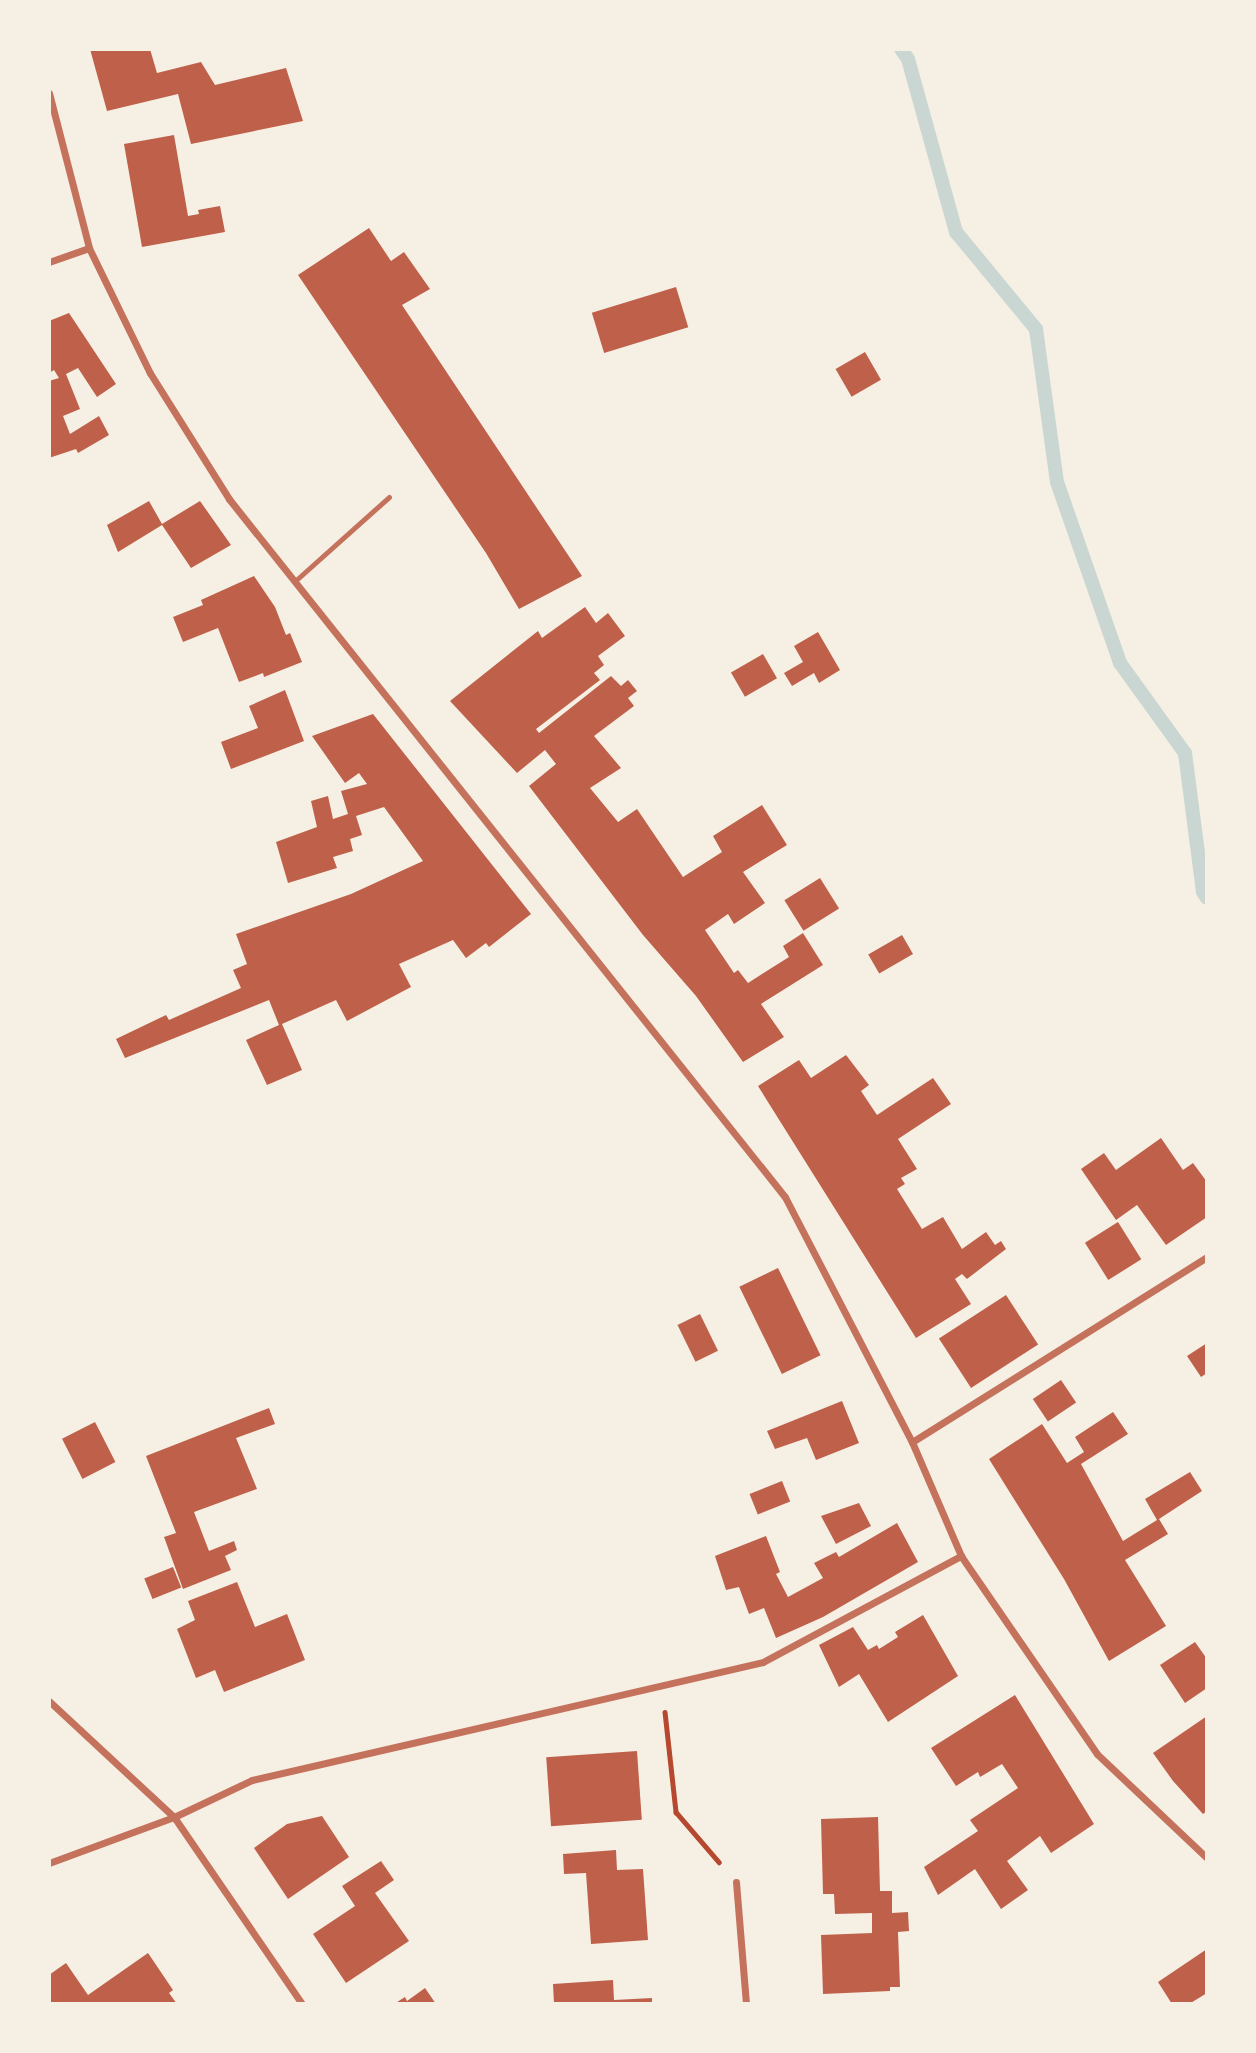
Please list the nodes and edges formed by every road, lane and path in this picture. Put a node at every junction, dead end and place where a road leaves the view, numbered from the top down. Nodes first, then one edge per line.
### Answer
1 (49, 93) edge
2 (89, 248) junction
3 (49, 262) edge
4 (389, 497) dead end
5 (295, 581) junction
6 (1207, 1257) edge
7 (912, 1442) junction
8 (961, 1556) junction
9 (663, 1687) junction
10 (49, 1701) edge
11 (174, 1817) junction
12 (1207, 1857) edge
13 (49, 1863) edge
14 (736, 1882) joint
15 (302, 2004) edge
16 (746, 2004) edge

1 - 2 street
2 - 3 street
2 - 5 street
4 - 5 lane
5 - 7 street
6 - 7 street
7 - 8 street
8 - 9 street
8 - 12 street
9 - 11 street
9 - 14 path
10 - 11 street
11 - 13 street
11 - 15 street
14 - 16 street

